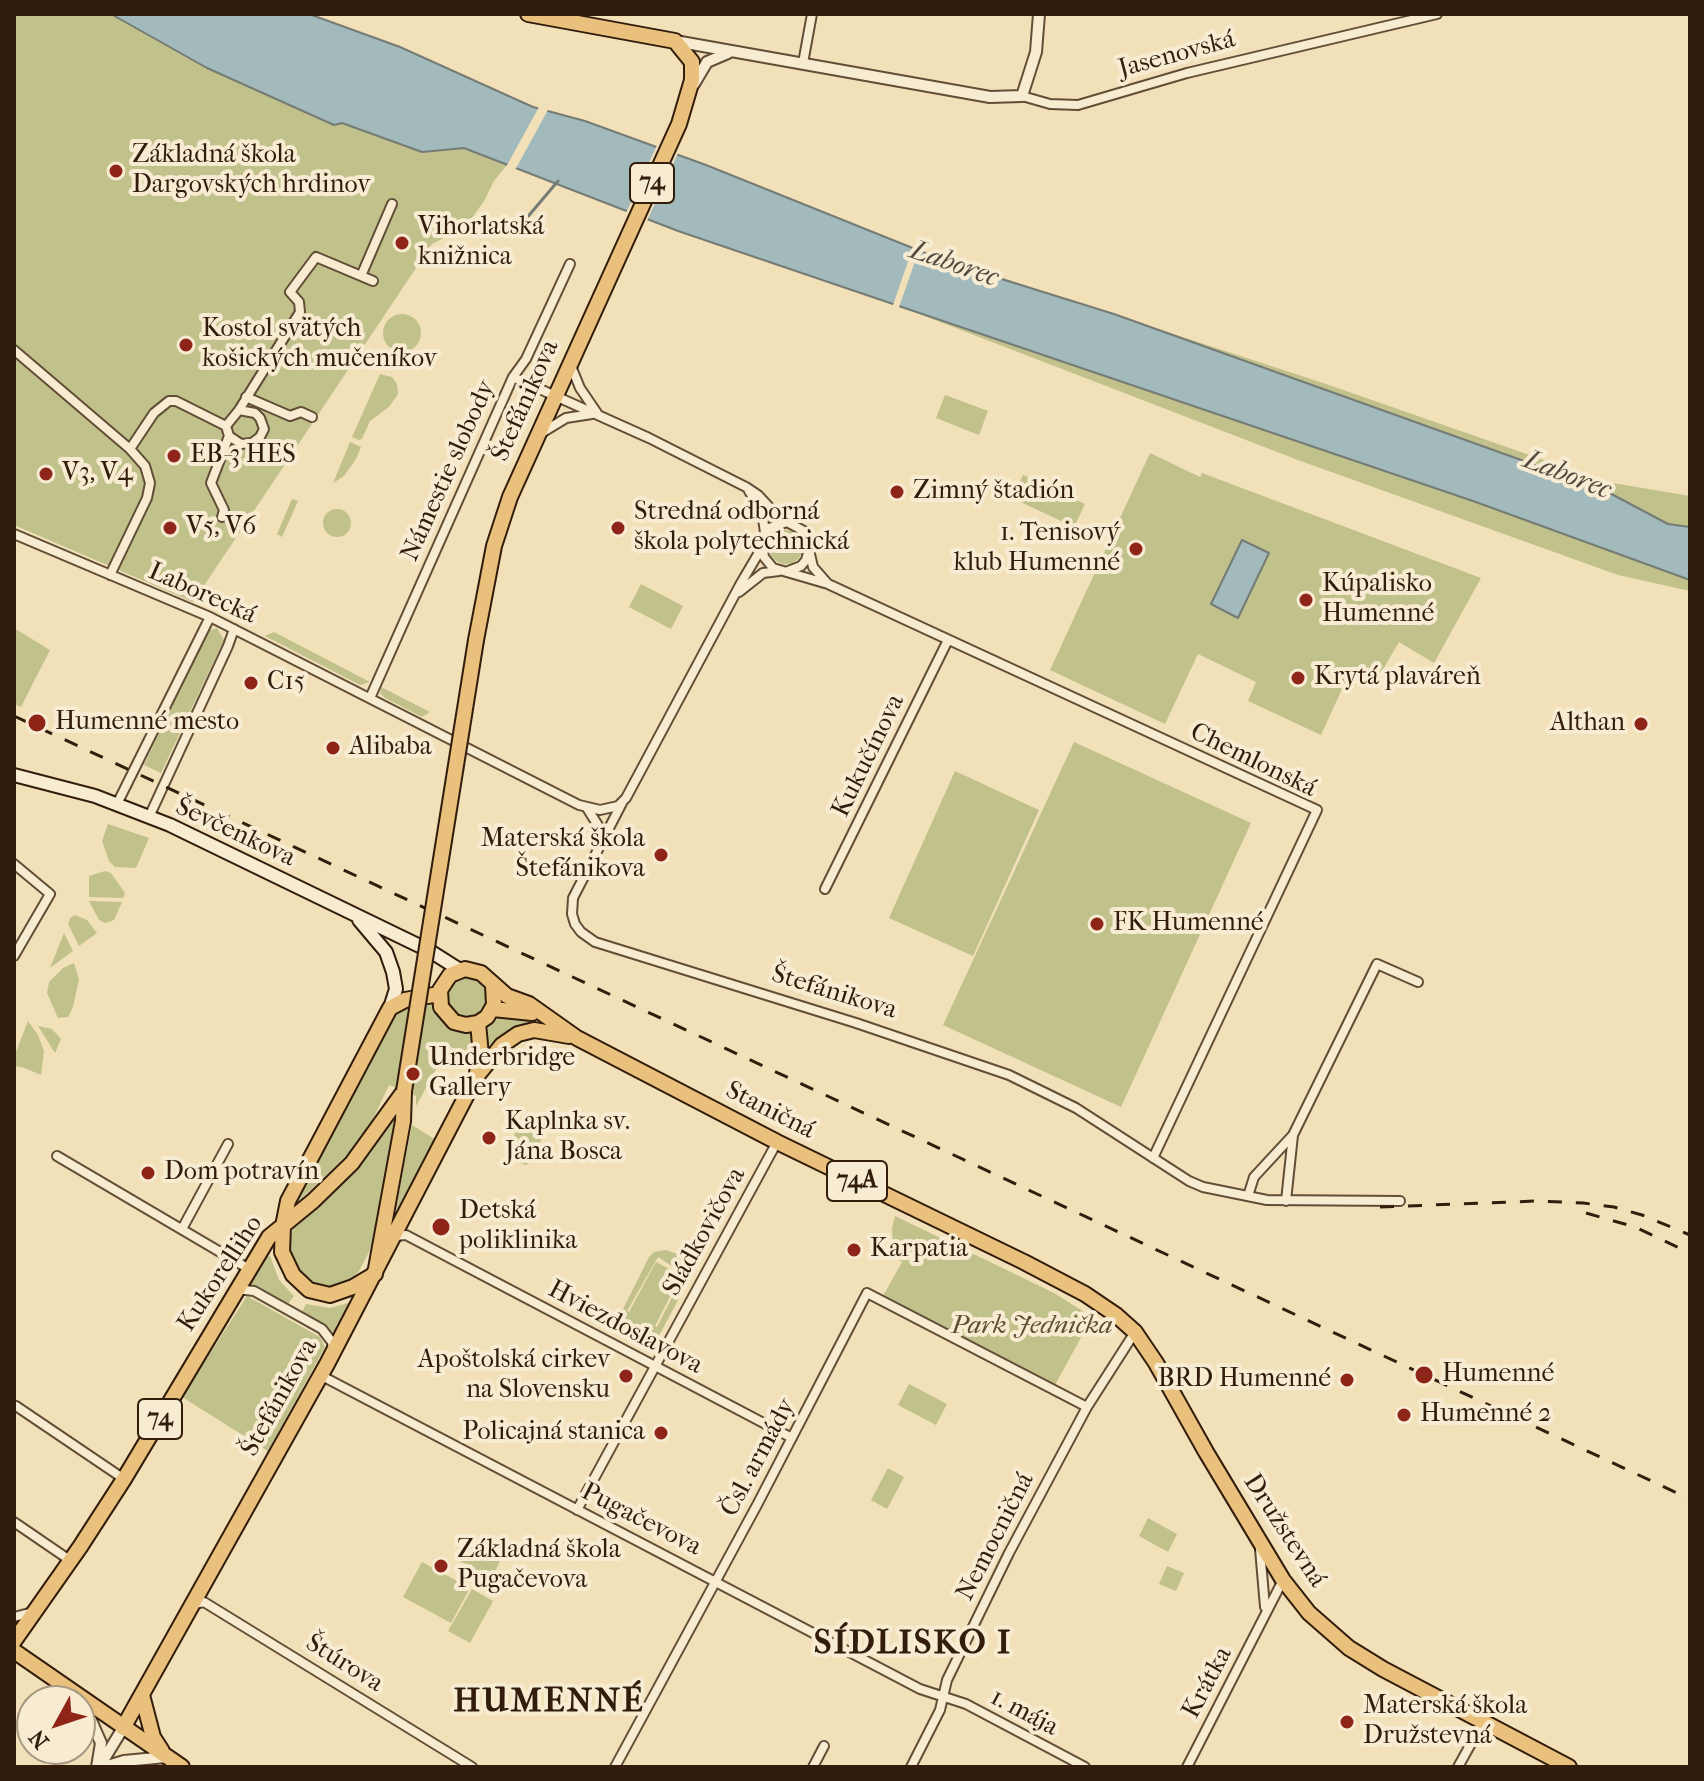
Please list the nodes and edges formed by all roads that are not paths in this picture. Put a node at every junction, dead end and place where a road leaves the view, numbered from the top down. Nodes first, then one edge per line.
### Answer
1 (528, 14) edge
2 (812, 14) edge
3 (1039, 14) edge
4 (1437, 14) edge
5 (550, 16) edge
6 (675, 41) junction
7 (734, 52) junction
8 (803, 63) junction
9 (690, 95) junction
10 (1022, 96) junction
11 (392, 204) dead end
12 (570, 264) dead end
13 (361, 276) junction
14 (373, 281) dead end
15 (14, 350) edge
16 (570, 363) junction
17 (513, 377) junction
18 (555, 395) junction
19 (246, 397) junction
20 (239, 410) junction
21 (597, 414) junction
22 (312, 417) dead end
23 (226, 426) junction
24 (229, 436) junction
25 (536, 436) junction
26 (130, 449) junction
27 (746, 487) junction
28 (222, 517) dead end
29 (783, 522) junction
30 (14, 534) edge
31 (765, 534) junction
32 (761, 549) junction
33 (809, 553) junction
34 (784, 571) junction
35 (110, 575) junction
36 (828, 584) junction
37 (736, 595) junction
38 (210, 617) junction
39 (234, 629) junction
40 (948, 640) junction
41 (370, 698) junction
42 (14, 775) edge
43 (622, 803) junction
44 (117, 804) junction
45 (586, 808) junction
46 (149, 817) junction
47 (601, 844) junction
48 (14, 864) edge
49 (825, 889) dead end
50 (357, 918) junction
51 (430, 951) junction
52 (14, 956) edge
53 (460, 970) junction
54 (1418, 982) dead end
55 (493, 985) junction
56 (441, 989) junction
57 (390, 1008) junction
58 (493, 1009) junction
59 (548, 1017) junction
60 (478, 1023) junction
61 (577, 1038) junction
62 (476, 1077) junction
63 (404, 1091) junction
64 (1293, 1135) junction
65 (777, 1142) junction
66 (228, 1144) dead end
67 (57, 1156) dead end
68 (1153, 1158) junction
69 (1248, 1196) junction
70 (1286, 1201) junction
71 (1400, 1201) dead end
72 (283, 1226) junction
73 (182, 1229) junction
74 (395, 1236) junction
75 (249, 1269) junction
76 (375, 1274) junction
77 (236, 1289) junction
78 (1103, 1305) joint
79 (1135, 1332) junction
80 (333, 1352) junction
81 (655, 1366) junction
82 (320, 1375) junction
83 (16, 1406) dead end
84 (1087, 1407) junction
85 (792, 1438) junction
86 (124, 1479) junction
87 (577, 1510) junction
88 (14, 1522) edge
89 (1259, 1540) junction
90 (71, 1561) junction
91 (1283, 1580) junction
92 (715, 1582) junction
93 (193, 1604) junction
94 (33, 1612) junction
95 (14, 1617) edge
96 (1264, 1618) junction
97 (14, 1641) edge
98 (14, 1651) edge
99 (61, 1685) edge
100 (142, 1695) junction
101 (944, 1697) junction
102 (96, 1710) edge
103 (1483, 1722) junction
104 (123, 1728) junction
105 (96, 1732) edge
106 (824, 1746) dead end
107 (166, 1757) junction
108 (100, 1767) edge
109 (182, 1767) edge
110 (472, 1767) edge
111 (615, 1767) edge
112 (813, 1767) edge
113 (911, 1767) edge
114 (1085, 1767) edge
115 (1187, 1767) edge
116 (1458, 1767) edge
117 (1569, 1767) edge

1 - 5 main road
2 - 8 street
3 - 10 street
4 - 10 street, Jasenovská
5 - 6 main road
6 - 7 street, Jasenovská
6 - 9 main road, 74
7 - 8 street, Jasenovská
7 - 9 street
8 - 10 street, Jasenovská
9 - 16 main road, Štefánikova / 74
11 - 13 street
12 - 17 street, Námestie slobody
13 - 14 street
13 - 19 street
15 - 26 street
16 - 18 main road, Štefánikova / 74
16 - 21 street
17 - 18 street
17 - 41 street, Námestie slobody
18 - 21 street
18 - 25 main road, Štefánikova / 74
19 - 20 street
19 - 22 street
20 - 23 street
20 - 24 street
21 - 25 street
21 - 27 street
23 - 24 street
23 - 26 street
24 - 28 street
25 - 63 main road, Štefánikova / 74, bridge
26 - 35 street
27 - 29 street
27 - 31 street
29 - 31 street
29 - 33 street
30 - 35 street, Laborecká
31 - 32 street
32 - 34 street
32 - 37 street, Štefánikova
33 - 34 street
33 - 36 street
34 - 36 street, Chemlonská
34 - 37 street, Štefánikova
35 - 38 street, Laborecká
36 - 40 street, Chemlonská
37 - 43 street, Štefánikova
38 - 39 street, Laborecká
38 - 44 street
39 - 41 street, Laborecká
39 - 46 street
40 - 49 street, Kukučínova
40 - 68 street, Chemlonská
41 - 45 street
42 - 44 main road, Ševčenkova
43 - 45 street
43 - 47 street, Štefánikova
44 - 46 main road, Ševčenkova
45 - 47 street
46 - 50 main road, Ševčenkova
47 - 68 street, Štefánikova
48 - 52 street
50 - 51 main road, Ševčenkova
50 - 57 main road
51 - 53 main road, Ševčenkova
51 - 56 main road
53 - 55 main road, 74A
53 - 56 main road
54 - 64 street
55 - 58 main road
55 - 59 main road, 74A
56 - 57 main road
56 - 60 main road
57 - 72 main road, Kukorelliho
58 - 59 main road, 74A
58 - 60 main road
59 - 61 main road, Staničná / 74A
60 - 62 main road, 74A
61 - 62 main road, 74A
61 - 65 main road, Staničná / 74A
62 - 74 main road, Štefánikova / 74A
63 - 72 main road, 74
63 - 76 main road, 74
64 - 69 street
64 - 70 street
65 - 78 main road, Staničná / 74A
65 - 81 street, Sládkovičova
66 - 73 street
67 - 73 street
68 - 69 street, Štefánikova
69 - 70 street, Štefánikova
70 - 71 street, Štefánikova
72 - 75 main road, Kukorelliho / 74
72 - 76 main road
73 - 75 street
74 - 76 main road, Štefánikova / 74A
74 - 81 street, Hviezdoslavova
75 - 77 main road, Kukorelliho / 74
76 - 80 main road, Štefánikova / 74
77 - 80 street
77 - 86 main road, Kukorelliho / 74
78 - 79 main road, Družstevná / 74A
79 - 84 street, Nemocničná
79 - 89 main road, Družstevná / 74A
80 - 82 main road, Štefánikova / 74
81 - 85 street, Hviezdoslavova
81 - 87 street, Sládkovičova
82 - 87 street, Pugačevova
82 - 93 main road, Štefánikova / 74
83 - 86 street
84 - 85 street, Čsl. armády
84 - 101 street, Nemocničná
85 - 92 street, Čsl. armády
86 - 90 main road, Kukorelliho / 74
87 - 92 street, Pugačevova
88 - 90 street
89 - 91 main road, Družstevná / 74A
89 - 96 street, Krátka
90 - 94 main road, Kukorelliho / 74
91 - 96 street, Krátka
91 - 103 main road, Družstevná / 74A
92 - 101 street, Pugačevova
92 - 111 street, Čsl. armády
93 - 100 main road, Štefánikova / 74
93 - 110 street, Štúrova
94 - 95 street
94 - 97 main road, Kukorelliho / 74
96 - 115 street, Krátka
98 - 99 main road
100 - 104 main road, 74
100 - 107 main road
101 - 113 street, Nemocničná
101 - 114 street, 1. mája
102 - 104 main road
103 - 116 street
103 - 117 main road, Družstevná / 74A
104 - 107 main road
104 - 108 street
105 - 108 street
106 - 112 street
107 - 108 street
107 - 109 main road

